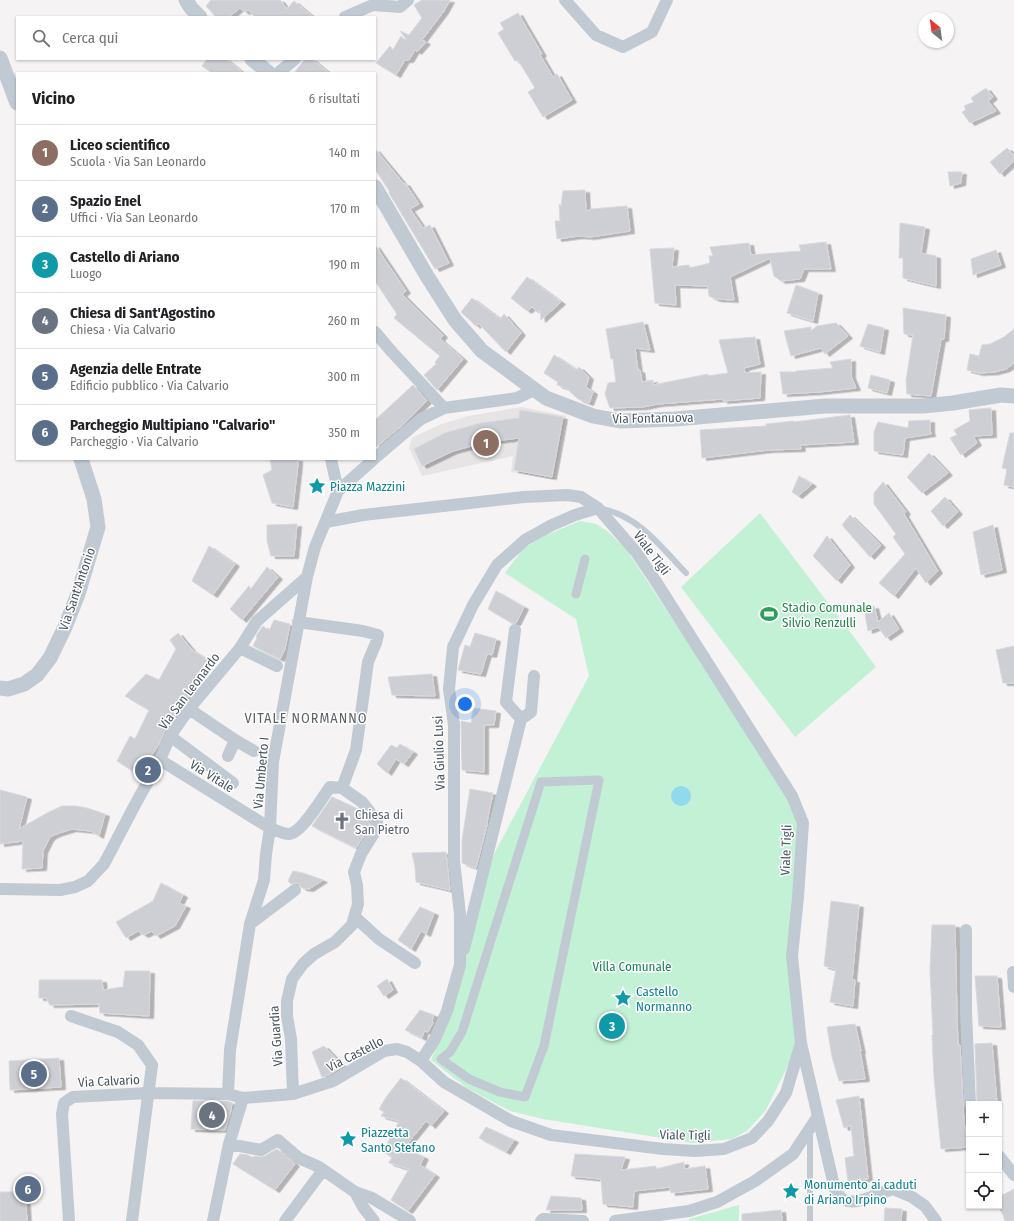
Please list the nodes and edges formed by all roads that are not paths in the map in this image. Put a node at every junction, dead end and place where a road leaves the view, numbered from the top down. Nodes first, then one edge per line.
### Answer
1 (186, 0) edge
2 (408, 0) edge
3 (565, 0) edge
4 (667, 0) edge
5 (199, 16) edge
6 (347, 16) edge
7 (0, 58) edge
8 (253, 60) edge
9 (294, 60) edge
10 (268, 72) edge
11 (279, 72) edge
12 (16, 100) edge
13 (376, 189) edge
14 (376, 333) edge
15 (534, 390) junction
16 (1014, 396) edge
17 (444, 408) junction
18 (376, 457) edge
19 (81, 460) edge
20 (331, 460) edge
21 (373, 460) edge
22 (338, 491) junction
23 (598, 508) junction
24 (326, 522) junction
25 (585, 559) dead end
26 (686, 573) dead end
27 (306, 577) junction
28 (576, 594) dead end
29 (298, 622) junction
30 (516, 630) dead end
31 (240, 648) junction
32 (277, 666) dead end
33 (534, 676) dead end
34 (0, 688) edge
35 (189, 709) junction
36 (521, 719) junction
37 (170, 736) junction
38 (235, 740) junction
39 (254, 751) dead end
40 (228, 756) dead end
41 (160, 760) junction
42 (233, 783) dead end
43 (342, 788) junction
44 (270, 828) junction
45 (0, 889) edge
46 (295, 890) dead end
47 (355, 917) junction
48 (250, 924) junction
49 (966, 930) dead end
50 (414, 963) dead end
51 (460, 966) junction
52 (1013, 972) edge
53 (1014, 987) edge
54 (72, 1016) dead end
55 (800, 1043) junction
56 (441, 1059) joint
57 (421, 1061) junction
58 (148, 1093) junction
59 (228, 1094) junction
60 (293, 1094) junction
61 (243, 1098) junction
62 (970, 1101) edge
63 (818, 1116) junction
64 (810, 1129) junction
65 (230, 1144) junction
66 (1002, 1160) edge
67 (323, 1170) junction
68 (1014, 1176) edge
69 (355, 1192) junction
70 (69, 1221) edge
71 (132, 1221) edge
72 (213, 1221) edge
73 (285, 1221) edge
74 (374, 1221) edge
75 (410, 1221) edge
76 (541, 1221) edge
77 (583, 1221) edge
78 (615, 1221) edge
79 (810, 1221) edge
80 (936, 1221) edge

1 - 5 street
2 - 6 street
3 - 4 street
7 - 12 street
8 - 10 street
9 - 11 street
13 - 15 street, Via Fontanuova
14 - 17 street
15 - 16 street, Via Fontanuova
15 - 17 street
17 - 18 street
19 - 34 street, Via Sant'Antonio
20 - 22 street
21 - 22 street
22 - 24 street
23 - 24 street, Viale Tigli
23 - 26 lane
23 - 51 street, Via Giulio Lusi
23 - 55 street, Viale Tigli
24 - 27 street
25 - 28 street
27 - 29 street, Via Umberto I
27 - 31 street, Via San Leonardo
29 - 43 street
29 - 44 street, Via Umberto I
30 - 36 street
31 - 32 street
31 - 35 street, Via San Leonardo
33 - 36 street
35 - 37 street, Via San Leonardo
35 - 38 street
36 - 51 street
37 - 41 street, Via San Leonardo
37 - 42 street
38 - 39 street
38 - 40 street
41 - 44 street, Via Vitale
41 - 45 street, Via San Leonardo
43 - 44 street, Via Vitale
43 - 47 street, Via Guardia
44 - 48 street, Via Umberto I
46 - 48 street
47 - 50 street
47 - 60 street, Via Guardia
48 - 59 street, Via Umberto I
49 - 62 street
51 - 57 street, Via Giulio Lusi
52 - 53 street
54 - 58 street
55 - 57 street, Viale Tigli
55 - 63 street
56 - 56 street
57 - 60 street, Via Castello
58 - 59 street, Via Calvario
58 - 70 street, Via Calvario
58 - 71 street
59 - 61 street, Via Castello
60 - 61 street, Via Castello
61 - 65 street
63 - 64 street
63 - 80 street
64 - 78 street
64 - 79 lane
65 - 67 street
65 - 72 street
66 - 68 street
67 - 69 street
67 - 73 street
69 - 74 street
69 - 75 street
76 - 77 street

